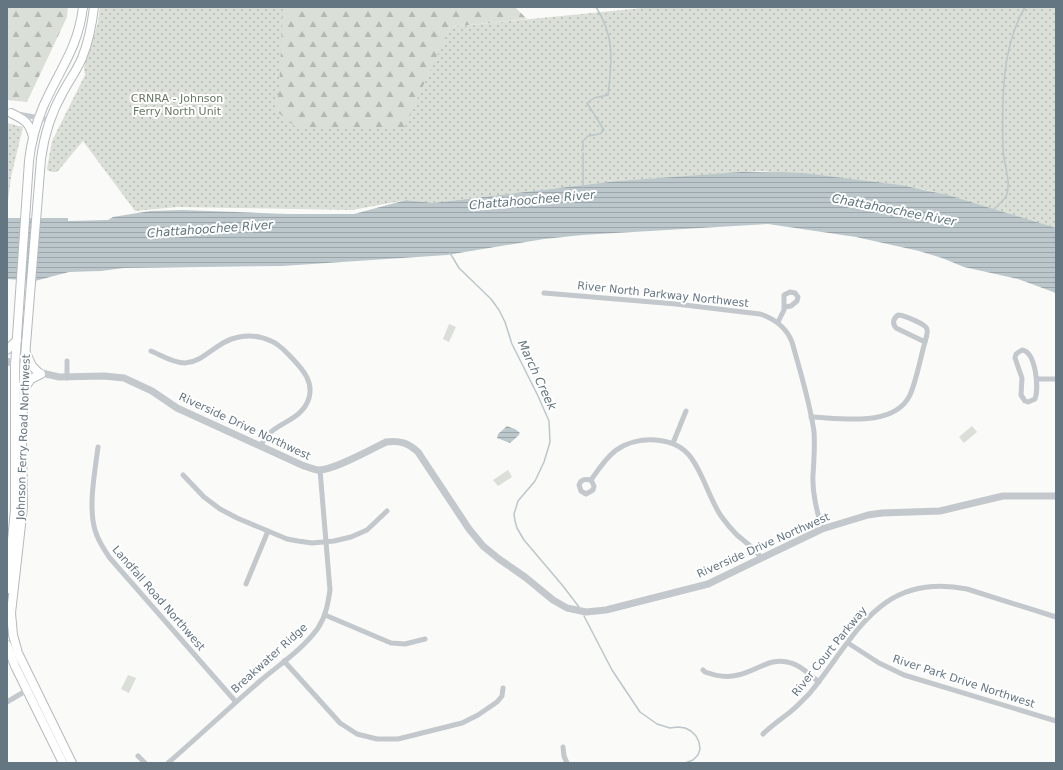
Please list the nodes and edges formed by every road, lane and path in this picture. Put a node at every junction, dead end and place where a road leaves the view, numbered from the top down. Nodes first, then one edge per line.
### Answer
1 (83, 7) edge
2 (94, 7) edge
3 (9, 112) edge
4 (39, 117) junction
5 (50, 120) junction
6 (33, 137) junction
7 (544, 293) dead end
8 (785, 307) dead end
9 (778, 322) junction
10 (17, 340) junction
11 (925, 342) junction
12 (7, 350) edge
13 (151, 350) dead end
14 (25, 352) junction
15 (7, 361) edge
16 (67, 361) dead end
17 (15, 366) junction
18 (24, 369) junction
19 (41, 374) junction
20 (67, 378) junction
21 (1037, 379) junction
22 (1056, 379) edge
23 (23, 390) junction
24 (686, 412) dead end
25 (811, 417) junction
26 (673, 443) junction
27 (261, 446) junction
28 (98, 447) dead end
29 (320, 470) junction
30 (182, 475) dead end
31 (591, 480) dead end
32 (1056, 496) edge
33 (387, 511) dead end
34 (822, 529) junction
35 (268, 531) junction
36 (326, 542) junction
37 (761, 558) junction
38 (246, 584) dead end
39 (7, 589) edge
40 (325, 615) junction
41 (1056, 617) edge
42 (425, 639) dead end
43 (848, 642) junction
44 (7, 645) edge
45 (284, 661) junction
46 (703, 670) dead end
47 (819, 682) junction
48 (30, 688) junction
49 (503, 688) dead end
50 (7, 702) edge
51 (236, 702) junction
52 (1056, 721) edge
53 (763, 734) dead end
54 (563, 747) dead end
55 (138, 756) dead end
56 (63, 763) edge
57 (72, 763) edge
58 (145, 763) edge
59 (168, 763) edge
60 (567, 763) edge

1 - 4 main road, Johnson Ferry Road Northwest
2 - 5 main road, Johnson Ferry Road Northwest
3 - 4 street
3 - 6 main road
4 - 5 street
4 - 6 main road, Johnson Ferry Road Northwest
5 - 14 main road, Johnson Ferry Road Northwest
6 - 10 main road, Johnson Ferry Road Northwest
7 - 9 street, River North Parkway Northwest
8 - 9 street
9 - 25 street, River North Parkway Northwest
10 - 12 main road
10 - 17 main road, Johnson Ferry Road Northwest
11 - 11 street
11 - 25 street
13 - 27 street
14 - 18 main road, Johnson Ferry Road Northwest
14 - 19 main road
15 - 17 street, Riverside Drive Northwest
16 - 20 street
17 - 18 street, Riverside Drive Northwest
17 - 39 main road, Johnson Ferry Road Northwest
18 - 19 street, Riverside Drive Northwest
18 - 23 main road, Johnson Ferry Road Northwest
19 - 20 street, Riverside Drive Northwest
19 - 23 main road
20 - 27 street, Riverside Drive Northwest
21 - 21 street
21 - 22 street
23 - 48 main road, Johnson Ferry Road Northwest
24 - 26 street
25 - 34 street, River North Parkway Northwest
26 - 31 street
26 - 37 street
27 - 29 street, Riverside Drive Northwest
28 - 51 street, Landfall Road Northwest
29 - 36 street, Breakwater Ridge
29 - 37 street, Riverside Drive Northwest
30 - 35 street
32 - 34 street, Riverside Drive Northwest
33 - 36 street
34 - 37 street, Riverside Drive Northwest
35 - 36 street
35 - 38 street
36 - 40 street, Breakwater Ridge
40 - 42 street
40 - 45 street, Breakwater Ridge
41 - 43 street, River Court Parkway
43 - 47 street, River Court Parkway
43 - 52 street, River Park Drive Northwest
44 - 48 main road, Johnson Ferry Road Northwest
45 - 49 street
45 - 51 street, Breakwater Ridge
46 - 47 street
47 - 53 street, River Court Parkway
48 - 50 street
48 - 56 main road, Johnson Ferry Road Northwest
48 - 57 main road, Johnson Ferry Road Northwest
51 - 59 street, Breakwater Ridge
54 - 60 street
55 - 58 street

